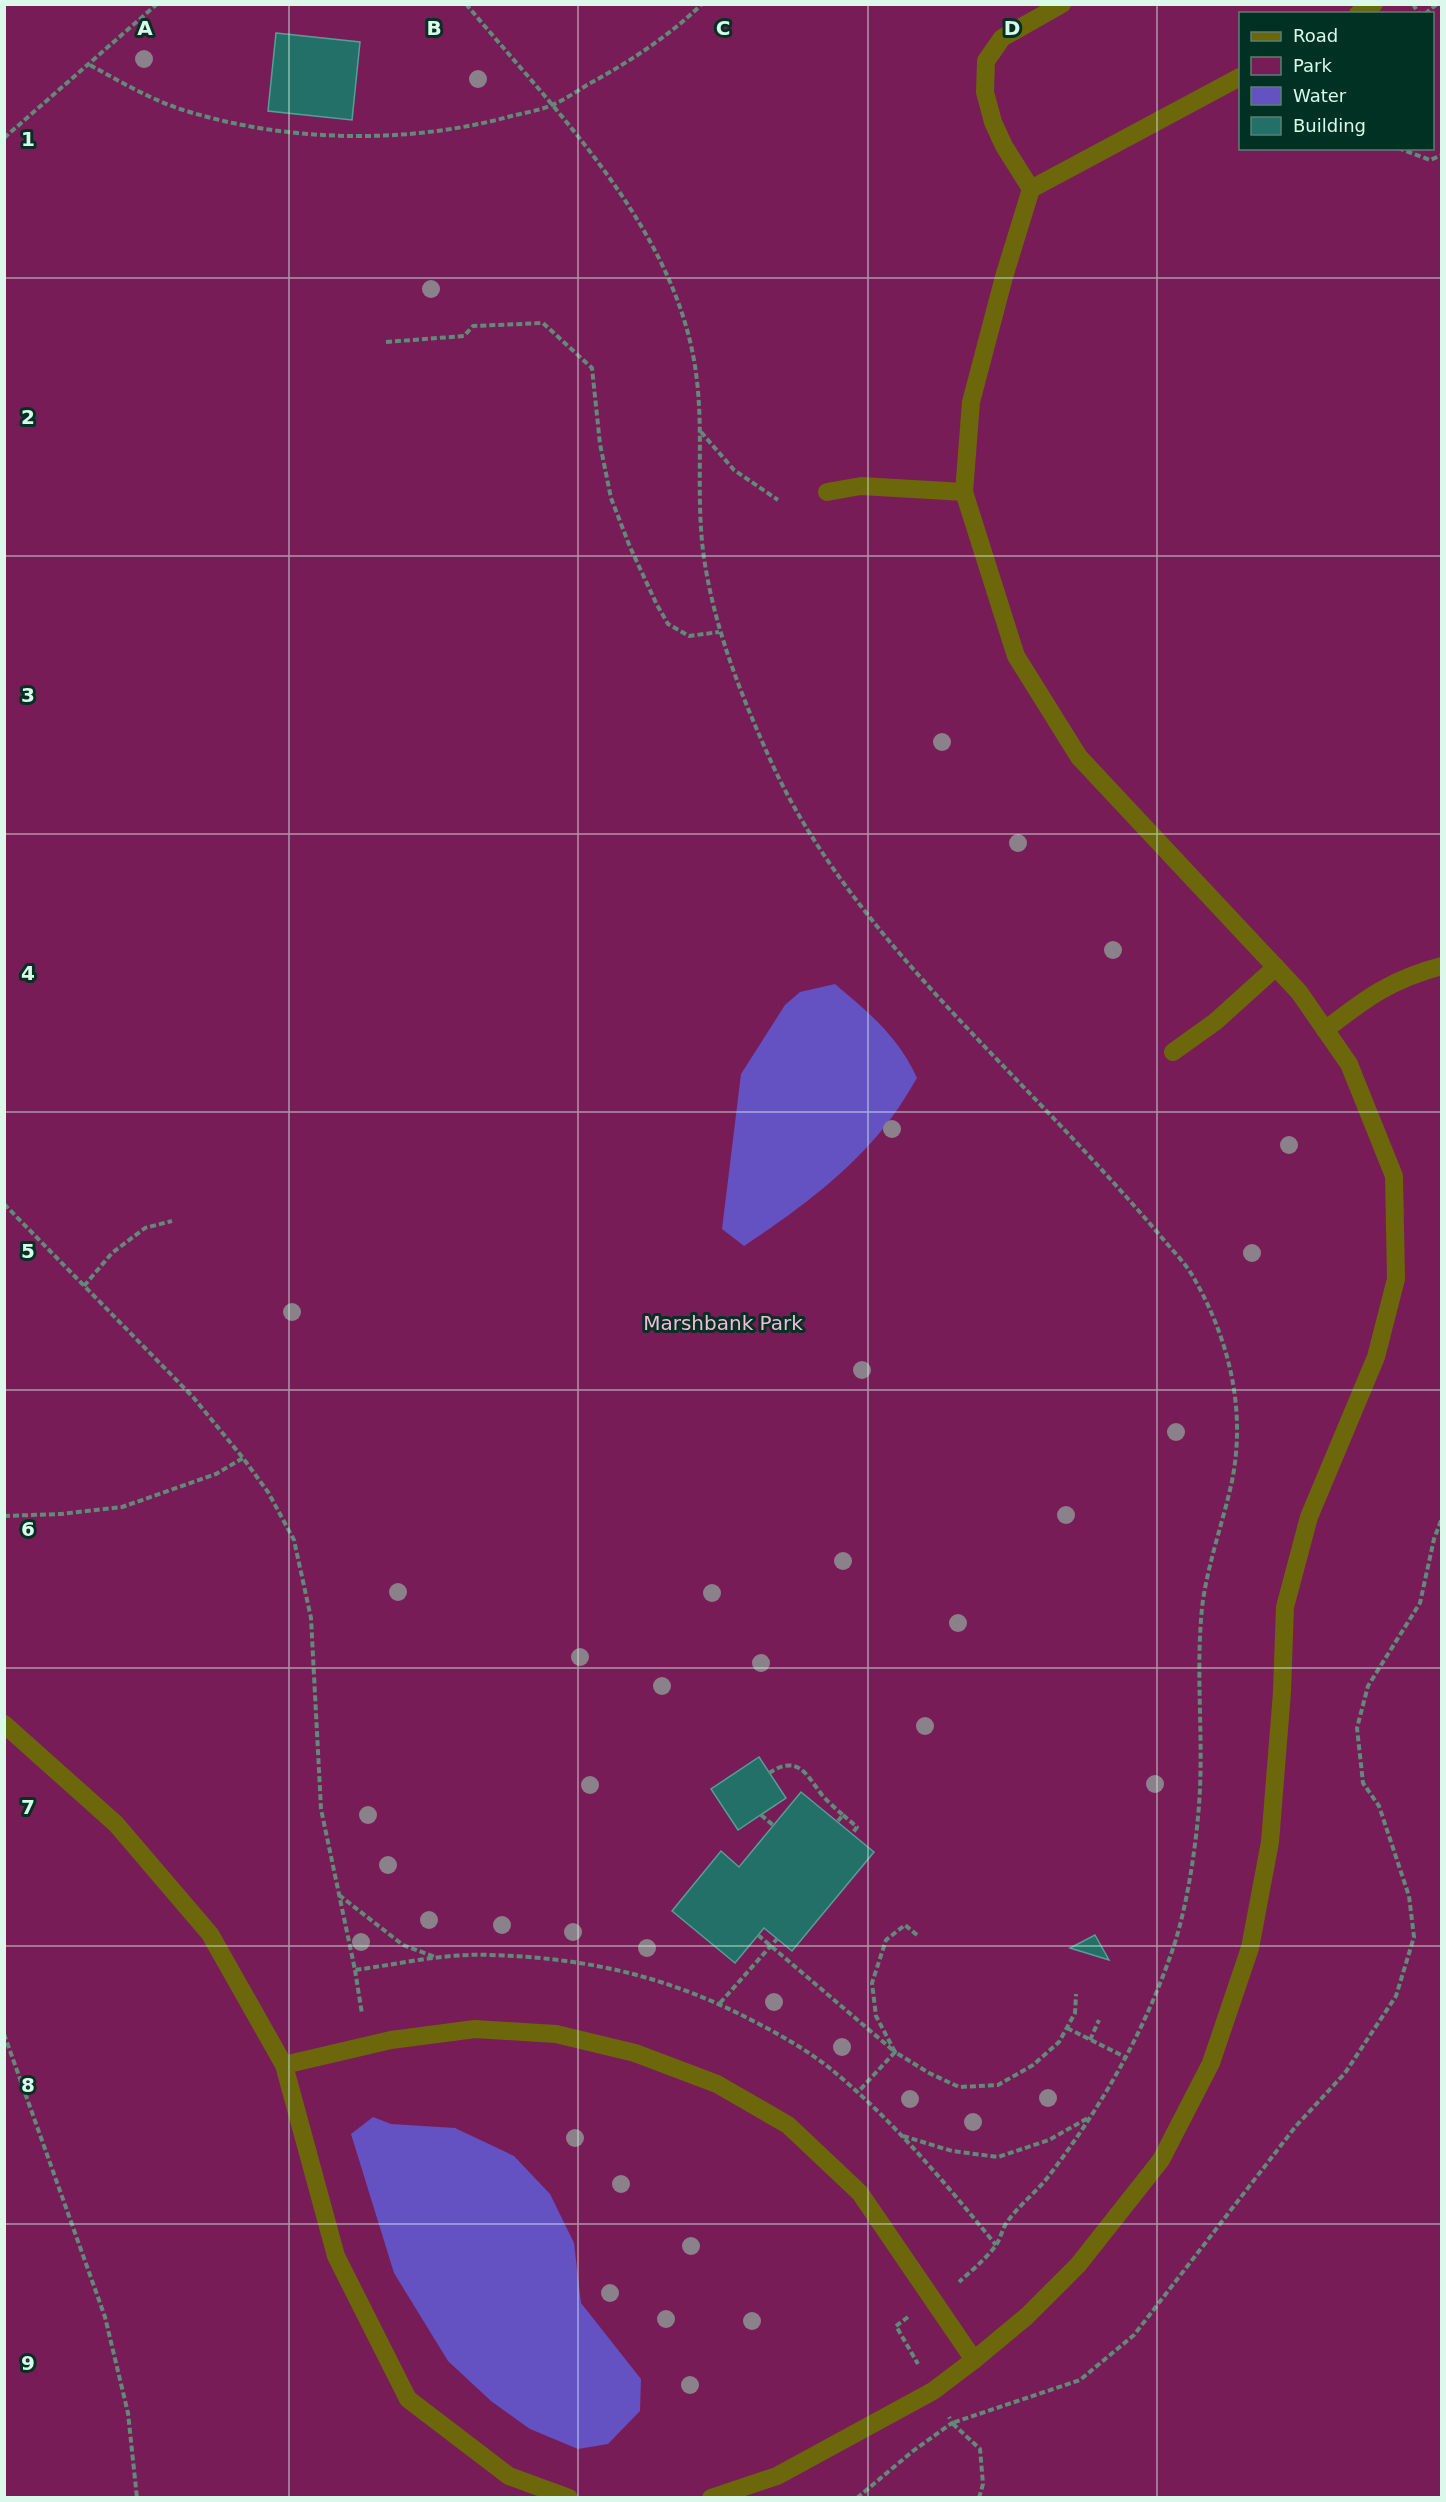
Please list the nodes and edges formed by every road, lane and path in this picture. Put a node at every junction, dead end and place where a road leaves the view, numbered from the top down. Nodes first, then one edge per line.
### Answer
1 (157, 4) edge
2 (466, 4) edge
3 (702, 4) edge
4 (1062, 4) edge
5 (1374, 4) edge
6 (1361, 12) edge
7 (90, 65) junction
8 (1239, 79) edge
9 (550, 106) junction
10 (4, 138) edge
11 (1403, 150) edge
12 (1442, 155) edge
13 (1031, 189) junction
14 (386, 342) dead end
15 (700, 431) junction
16 (827, 492) dead end
17 (964, 492) junction
18 (778, 500) dead end
19 (719, 632) junction
20 (1442, 966) edge
21 (1276, 967) junction
22 (1325, 1030) junction
23 (1173, 1052) dead end
24 (4, 1204) edge
25 (172, 1221) dead end
26 (84, 1286) junction
27 (243, 1458) junction
28 (4, 1516) edge
29 (1442, 1518) edge
30 (4, 1724) edge
31 (769, 1773) dead end
32 (761, 1815) dead end
33 (843, 1815) junction
34 (838, 1821) dead end
35 (773, 1825) dead end
36 (852, 1834) dead end
37 (338, 1894) junction
38 (758, 1935) dead end
39 (917, 1935) dead end
40 (777, 1939) dead end
41 (771, 1946) junction
42 (437, 1958) junction
43 (355, 1970) junction
44 (1076, 1994) dead end
45 (720, 2003) junction
46 (1099, 2020) dead end
47 (1066, 2028) junction
48 (4, 2034) edge
49 (1090, 2040) junction
50 (368, 2045) junction
51 (894, 2052) junction
52 (1127, 2058) junction
53 (284, 2064) junction
54 (858, 2092) junction
55 (1092, 2116) junction
56 (903, 2136) junction
57 (996, 2245) junction
58 (934, 2300) junction
59 (974, 2360) junction
60 (933, 2391) junction
61 (952, 2423) junction
62 (137, 2498) edge
63 (569, 2498) edge
64 (711, 2498) edge
65 (857, 2498) edge
66 (979, 2498) edge

1 - 7 path
2 - 9 path
3 - 9 path
4 - 13 lane
5 - 6 lane
7 - 9 path
7 - 10 path
8 - 13 lane
9 - 15 path
11 - 12 path
13 - 17 lane
14 - 19 path
15 - 18 path
15 - 19 path
16 - 17 lane
17 - 21 lane
19 - 52 path
20 - 22 lane
21 - 22 lane
21 - 23 lane
22 - 59 lane
24 - 26 path
25 - 26 path
26 - 27 path
27 - 28 path
27 - 37 path
29 - 61 path
30 - 53 lane
31 - 33 path
32 - 35 path
33 - 34 path
33 - 36 path
37 - 42 path
37 - 43 path
38 - 41 path
39 - 51 path
40 - 41 path
41 - 45 path
41 - 51 path
42 - 43 path
42 - 45 path
43 - 50 path
44 - 47 path
45 - 54 path
46 - 49 path
47 - 49 path
47 - 51 path
48 - 62 path
49 - 52 path
50 - 53 lane
50 - 58 lane
51 - 54 path
52 - 55 path
53 - 63 lane
54 - 56 path
55 - 56 path
55 - 57 path
56 - 57 path
57 - 58 path
58 - 59 lane
58 - 60 path
59 - 60 lane
60 - 61 path
60 - 64 lane
61 - 65 path
61 - 66 path

